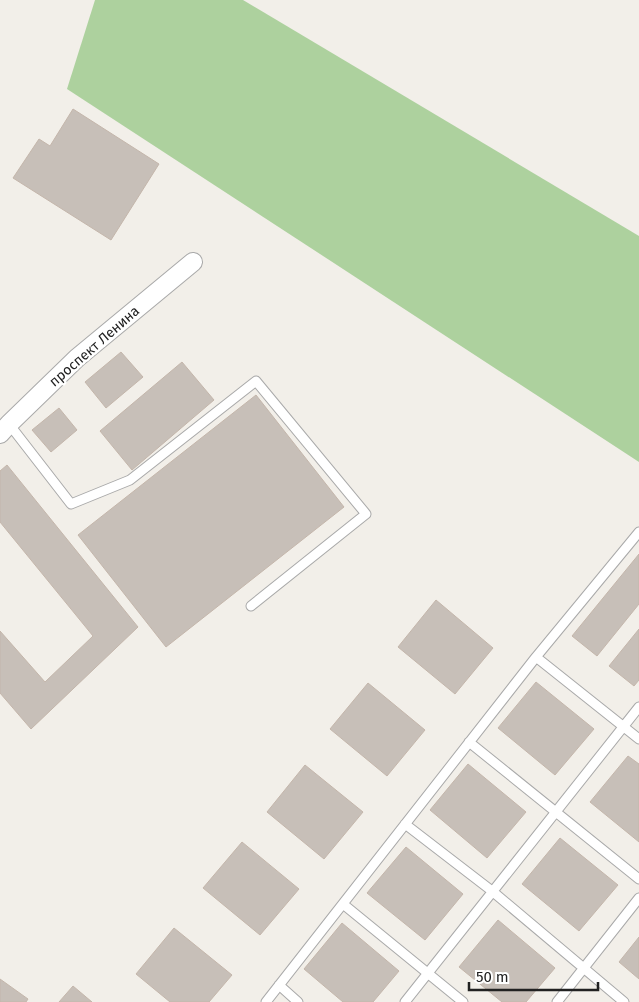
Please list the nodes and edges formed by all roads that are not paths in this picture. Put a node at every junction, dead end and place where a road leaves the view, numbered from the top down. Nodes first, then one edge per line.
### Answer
1 (193, 262) dead end
2 (4, 429) edge
3 (639, 532) edge
4 (251, 606) dead end
5 (536, 658) junction
6 (639, 707) edge
7 (623, 726) junction
8 (639, 739) edge
9 (469, 742) junction
10 (556, 811) junction
11 (405, 824) junction
12 (639, 879) edge
13 (492, 891) junction
14 (639, 898) edge
15 (343, 904) junction
16 (583, 969) junction
17 (428, 972) junction
18 (279, 985) junction
19 (266, 1002) edge
20 (298, 1002) edge
21 (405, 1002) edge
22 (463, 1002) edge
23 (557, 1002) edge
24 (624, 1002) edge

1 - 2 street, проспект Ленина
2 - 4 lane
3 - 5 lane
5 - 7 lane
5 - 9 lane
6 - 7 lane
7 - 8 lane
7 - 10 lane
9 - 10 lane
9 - 11 lane
10 - 12 lane
10 - 13 lane
11 - 13 lane
11 - 15 lane
13 - 16 lane
13 - 17 lane
14 - 16 lane
15 - 17 lane
15 - 18 lane
16 - 23 lane
16 - 24 lane
17 - 21 lane
17 - 22 lane
18 - 19 lane
18 - 20 lane

